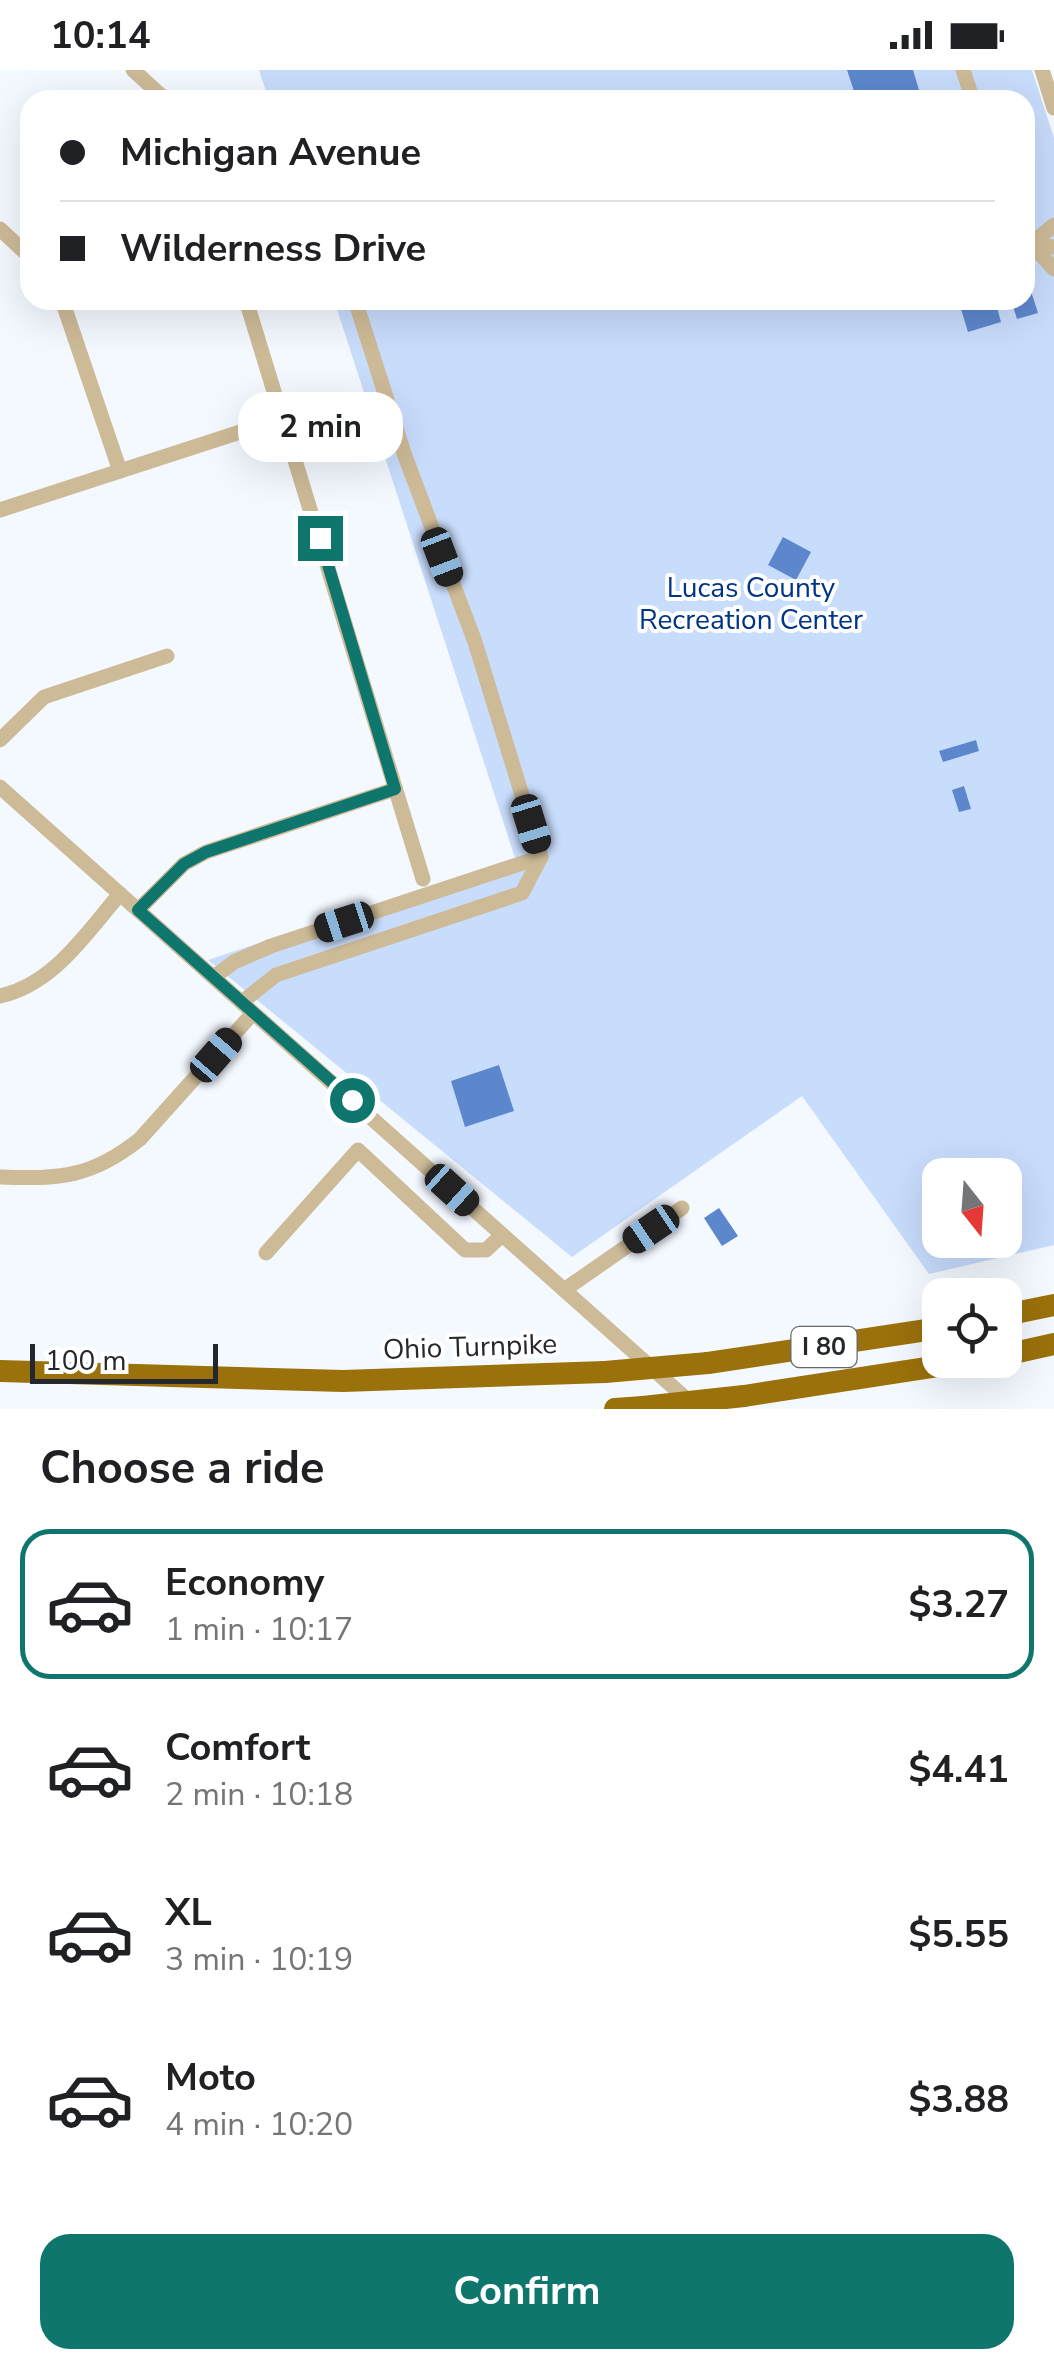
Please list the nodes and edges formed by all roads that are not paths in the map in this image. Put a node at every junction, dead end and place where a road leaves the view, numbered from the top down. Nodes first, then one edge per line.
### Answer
1 (132, 70) edge
2 (1042, 70) edge
3 (155, 90) edge
4 (1054, 108) edge
5 (0, 229) edge
6 (1035, 245) edge
7 (20, 248) edge
8 (1054, 269) edge
9 (65, 310) edge
10 (249, 310) edge
11 (359, 310) edge
12 (283, 418) junction
13 (120, 471) junction
14 (0, 510) edge
15 (167, 656) dead end
16 (0, 740) edge
17 (0, 786) edge
18 (395, 789) junction
19 (541, 857) junction
20 (489, 874) junction
21 (423, 879) dead end
22 (120, 894) junction
23 (496, 902) junction
24 (138, 910) junction
25 (214, 978) junction
26 (0, 996) edge
27 (248, 1008) junction
28 (376, 1122) junction
29 (358, 1150) junction
30 (0, 1177) edge
31 (682, 1208) dead end
32 (502, 1235) junction
33 (266, 1253) dead end
34 (564, 1290) junction
35 (1054, 1305) edge
36 (1022, 1312) edge
37 (922, 1331) edge
38 (1054, 1344) edge
39 (1022, 1351) edge
40 (922, 1369) edge
41 (0, 1371) edge
42 (643, 1407) edge
43 (615, 1409) edge
44 (698, 1409) edge

1 - 3 street
2 - 4 street
5 - 7 street
6 - 8 street
9 - 13 street
10 - 12 street
11 - 19 street
12 - 13 street
12 - 18 street
13 - 14 street
15 - 16 street
17 - 22 street
18 - 21 street
18 - 24 street
19 - 20 street
19 - 23 street
20 - 23 street
20 - 25 street
22 - 24 street
22 - 26 street
23 - 27 street
24 - 25 street
25 - 27 street
27 - 28 street
27 - 30 street
28 - 29 street
28 - 32 street
29 - 32 street
29 - 33 street
31 - 34 street
32 - 34 street
34 - 44 street
35 - 36 highway
37 - 41 highway, Ohio Turnpike / I 80, bridge
38 - 39 highway
40 - 42 highway, I 80, bridge
42 - 43 highway, I 80

